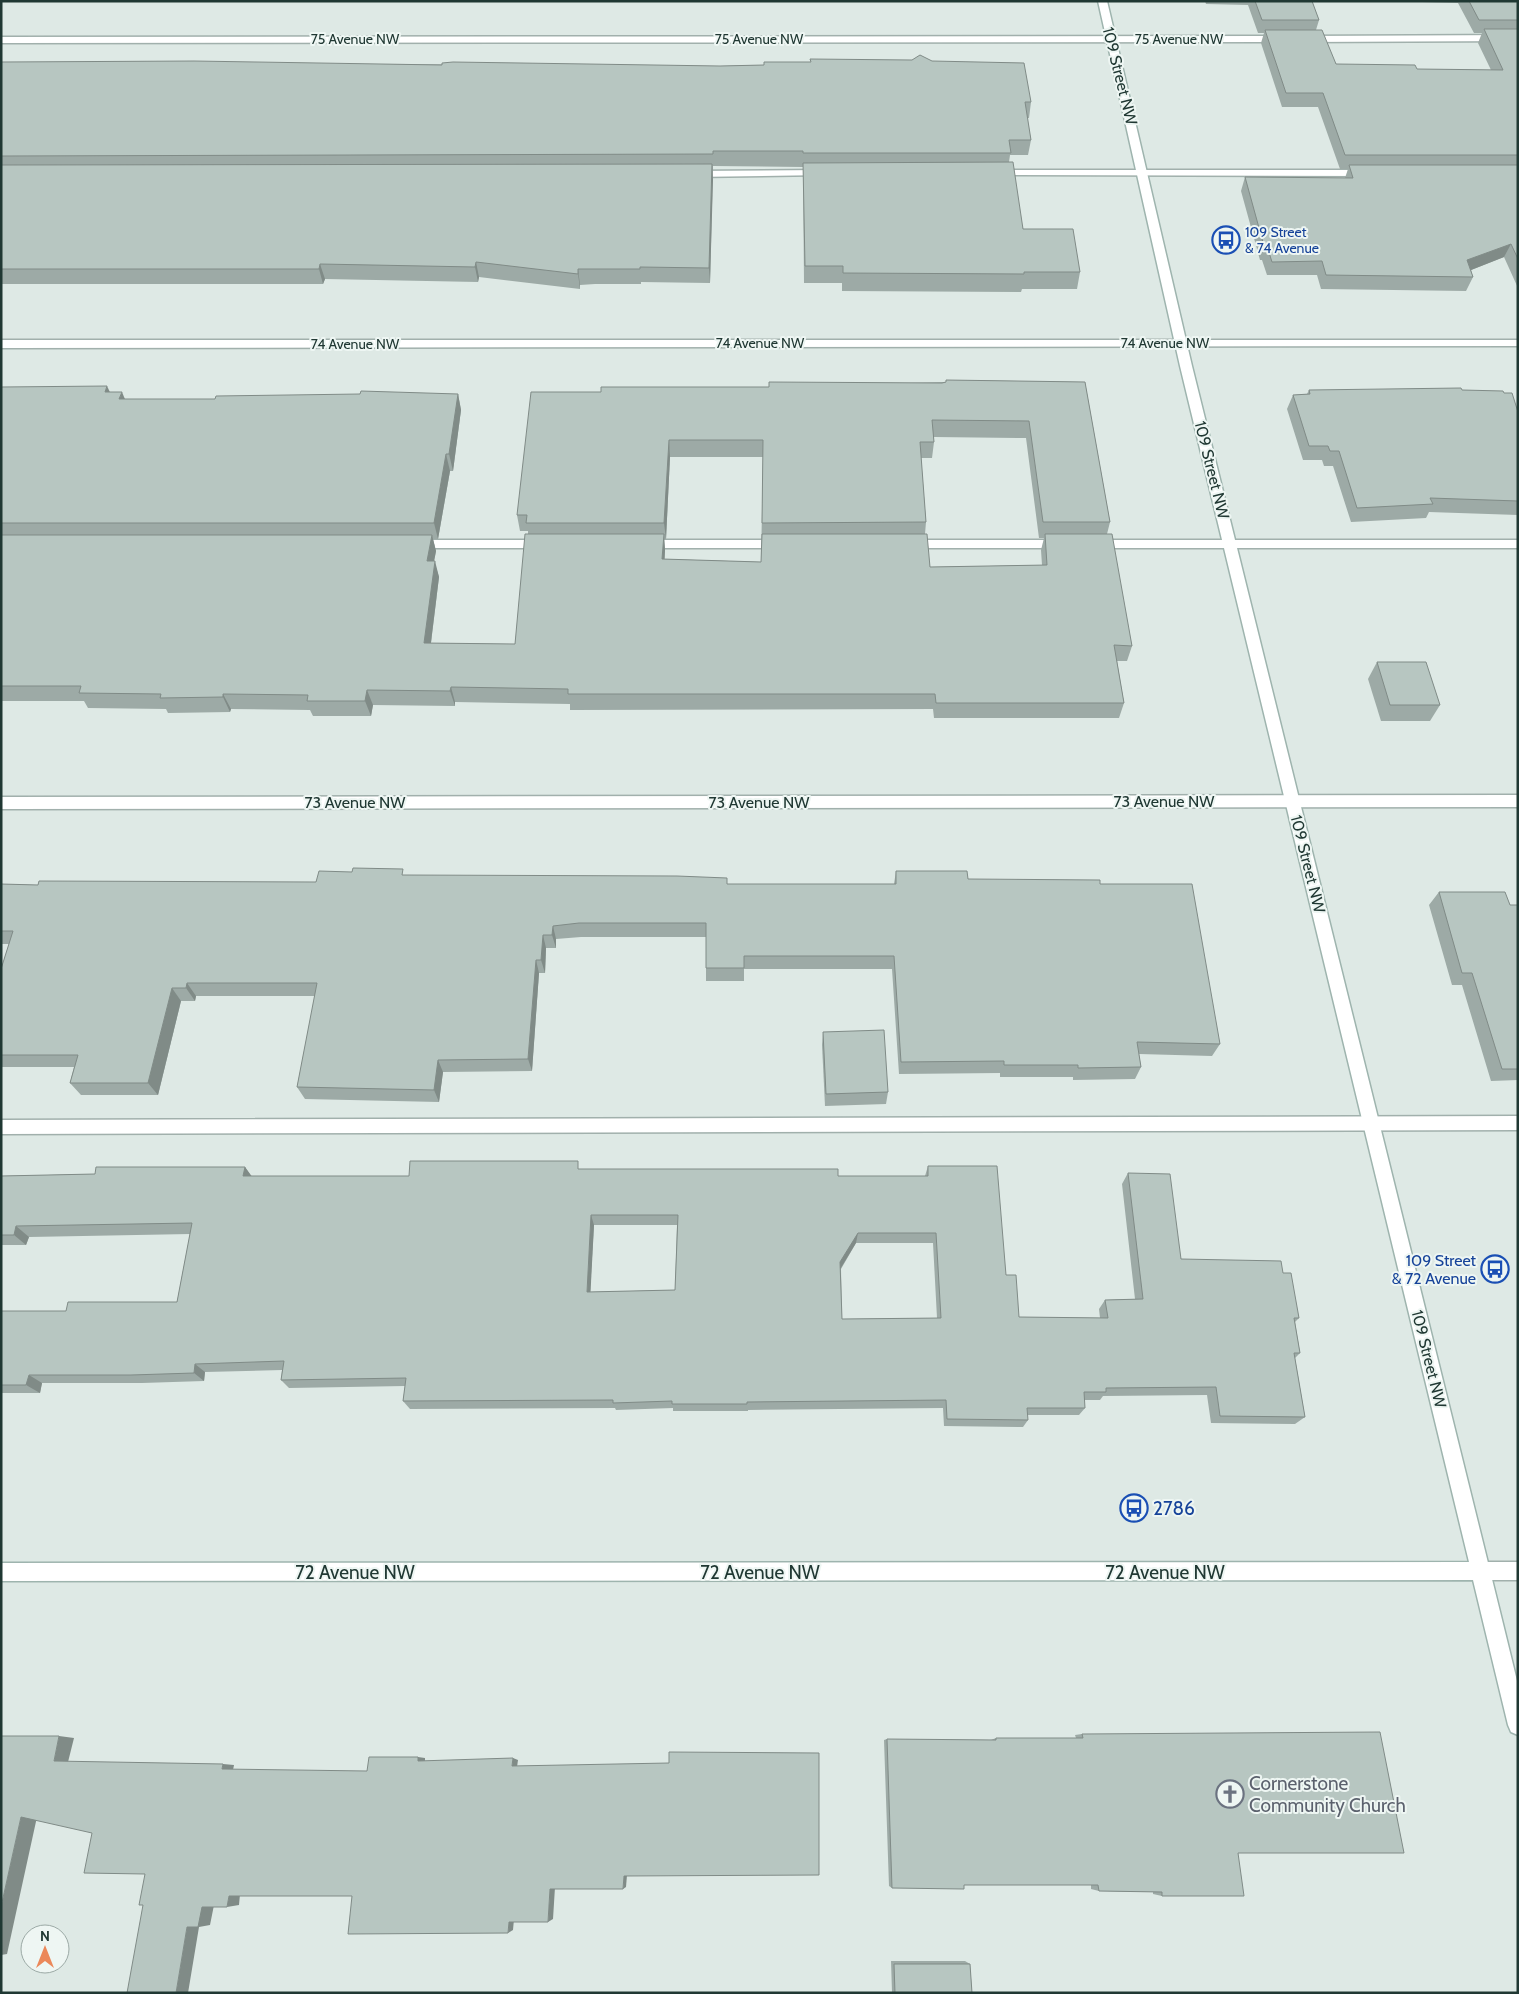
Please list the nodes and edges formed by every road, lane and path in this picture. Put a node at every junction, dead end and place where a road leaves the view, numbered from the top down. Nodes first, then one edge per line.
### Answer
1 (1102, 1) edge
2 (1518, 38) edge
3 (1110, 39) junction
4 (1, 40) edge
5 (837, 173) edge
6 (986, 173) edge
7 (1143, 173) junction
8 (1380, 173) edge
9 (678, 174) edge
10 (1181, 343) junction
11 (1518, 343) edge
12 (1, 344) edge
13 (399, 544) edge
14 (559, 544) edge
15 (628, 544) edge
16 (798, 544) edge
17 (897, 544) edge
18 (1230, 544) junction
19 (1518, 544) edge
20 (1292, 801) junction
21 (1518, 801) edge
22 (1, 803) edge
23 (1371, 1122) junction
24 (1518, 1124) edge
25 (1, 1127) edge
26 (1481, 1571) junction
27 (1518, 1571) edge
28 (1, 1572) edge
29 (1518, 1725) edge

1 - 3 street, 109 Street NW
2 - 3 street, 75 Avenue NW
3 - 4 street, 75 Avenue NW
3 - 7 street, 109 Street NW
5 - 9 street
6 - 7 street
7 - 8 street
7 - 10 street, 109 Street NW
10 - 11 street, 74 Avenue NW
10 - 12 street, 74 Avenue NW
10 - 18 street, 109 Street NW
13 - 14 street
15 - 16 street
17 - 18 street
18 - 19 street
18 - 20 street, 109 Street NW
20 - 21 street, 73 Avenue NW
20 - 22 street, 73 Avenue NW
20 - 23 street, 109 Street NW
23 - 24 street
23 - 25 street
23 - 26 street, 109 Street NW
26 - 27 street, 72 Avenue NW
26 - 28 street, 72 Avenue NW
26 - 29 street, 109 Street NW

